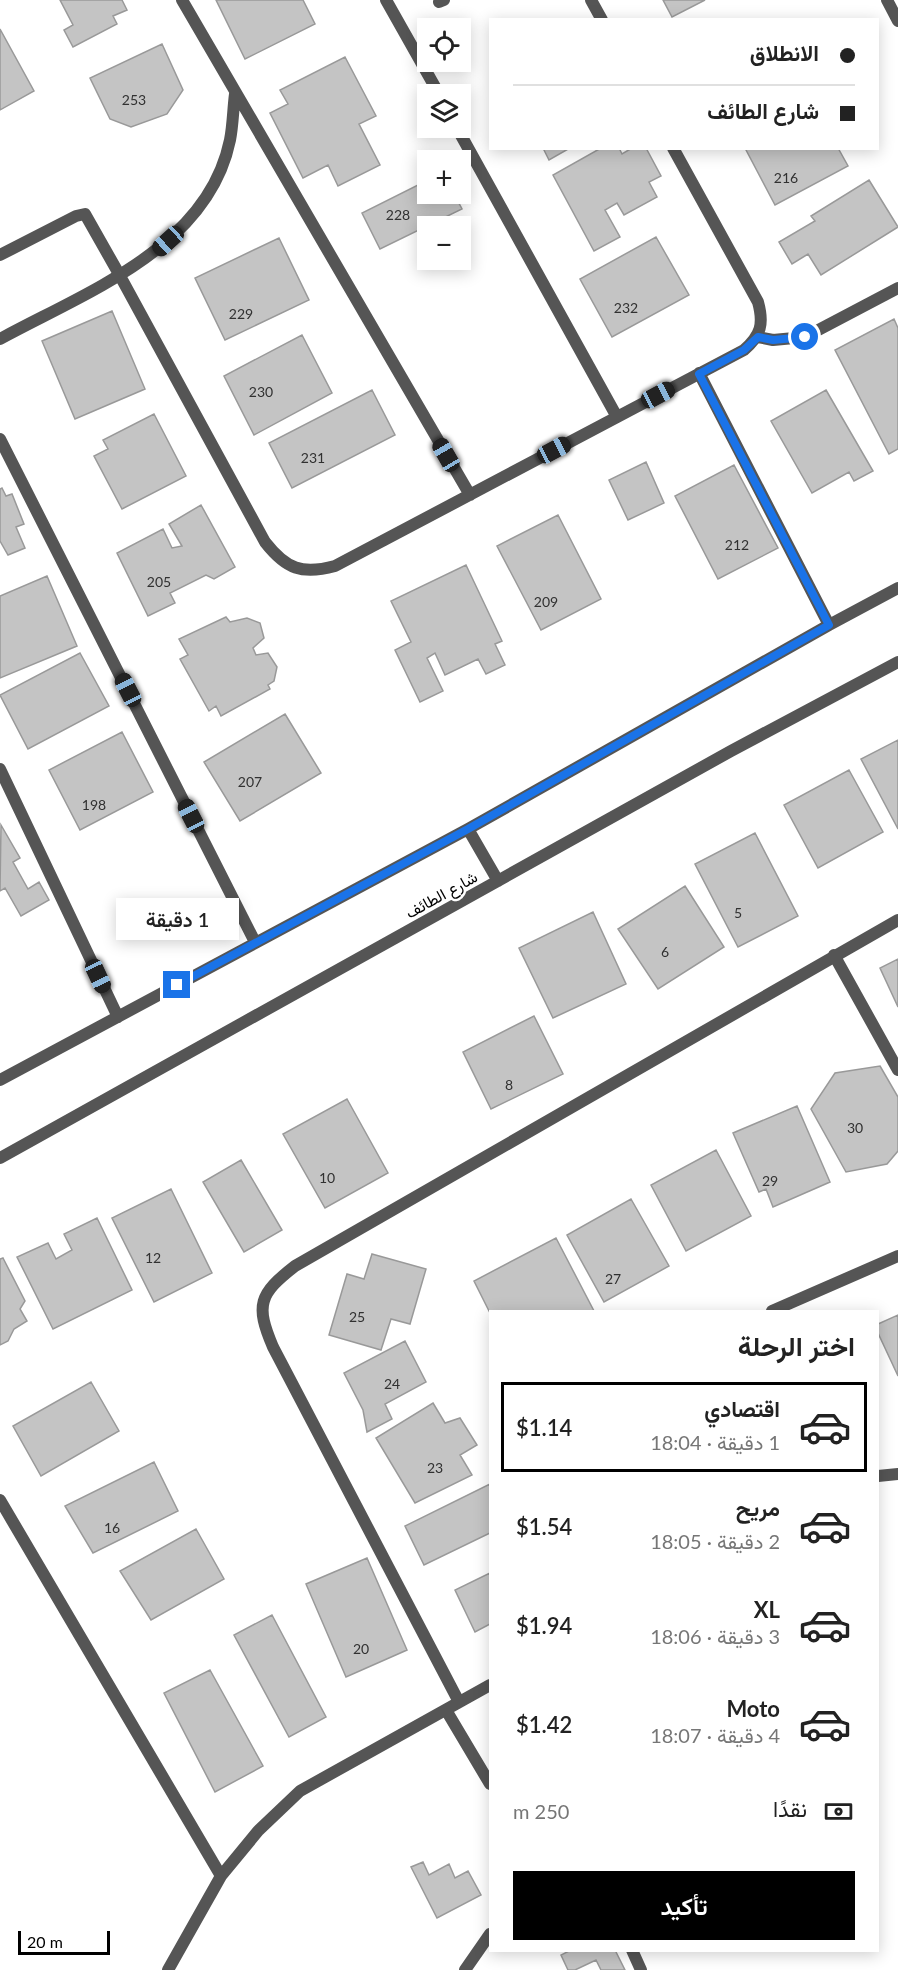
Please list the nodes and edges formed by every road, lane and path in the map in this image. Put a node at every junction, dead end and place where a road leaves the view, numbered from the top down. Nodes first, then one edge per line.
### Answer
1 (182, 0) edge
2 (386, 0) edge
3 (591, 0) edge
4 (887, 0) edge
5 (601, 18) edge
6 (898, 21) edge
7 (432, 84) edge
8 (235, 94) junction
9 (463, 138) edge
10 (674, 150) edge
11 (0, 255) edge
12 (119, 274) junction
13 (898, 288) edge
14 (758, 337) junction
15 (0, 339) edge
16 (699, 374) junction
17 (617, 417) junction
18 (0, 439) edge
19 (470, 495) junction
20 (898, 588) edge
21 (829, 625) junction
22 (898, 662) edge
23 (0, 768) edge
24 (468, 829) junction
25 (498, 881) junction
26 (898, 920) edge
27 (255, 942) junction
28 (834, 955) junction
29 (118, 1017) junction
30 (898, 1070) edge
31 (0, 1080) edge
32 (0, 1158) edge
33 (898, 1256) edge
34 (774, 1310) edge
35 (898, 1474) edge
36 (879, 1476) edge
37 (0, 1500) edge
38 (489, 1686) edge
39 (459, 1702) junction
40 (446, 1710) junction
41 (489, 1782) edge
42 (221, 1876) junction
43 (489, 1935) edge
44 (633, 1952) edge
45 (168, 1970) edge
46 (465, 1970) edge
47 (642, 1970) edge

1 - 8 street
2 - 7 street
3 - 5 street
4 - 6 street
8 - 12 street
8 - 19 street
9 - 17 street
10 - 14 street
11 - 12 street
12 - 15 street
12 - 19 street
13 - 14 street
14 - 16 street
16 - 17 street
16 - 21 street
17 - 19 street
18 - 27 street
20 - 21 street
21 - 24 street
22 - 25 street, شارع الطائف
23 - 29 street
24 - 25 street
24 - 27 street
25 - 32 street, شارع الطائف
26 - 28 street
27 - 29 street
28 - 30 street
28 - 39 street
29 - 31 street
33 - 34 street
35 - 36 street
37 - 42 street
38 - 39 street
39 - 40 street
40 - 41 street
40 - 42 street
42 - 45 street
43 - 46 street
44 - 47 street

